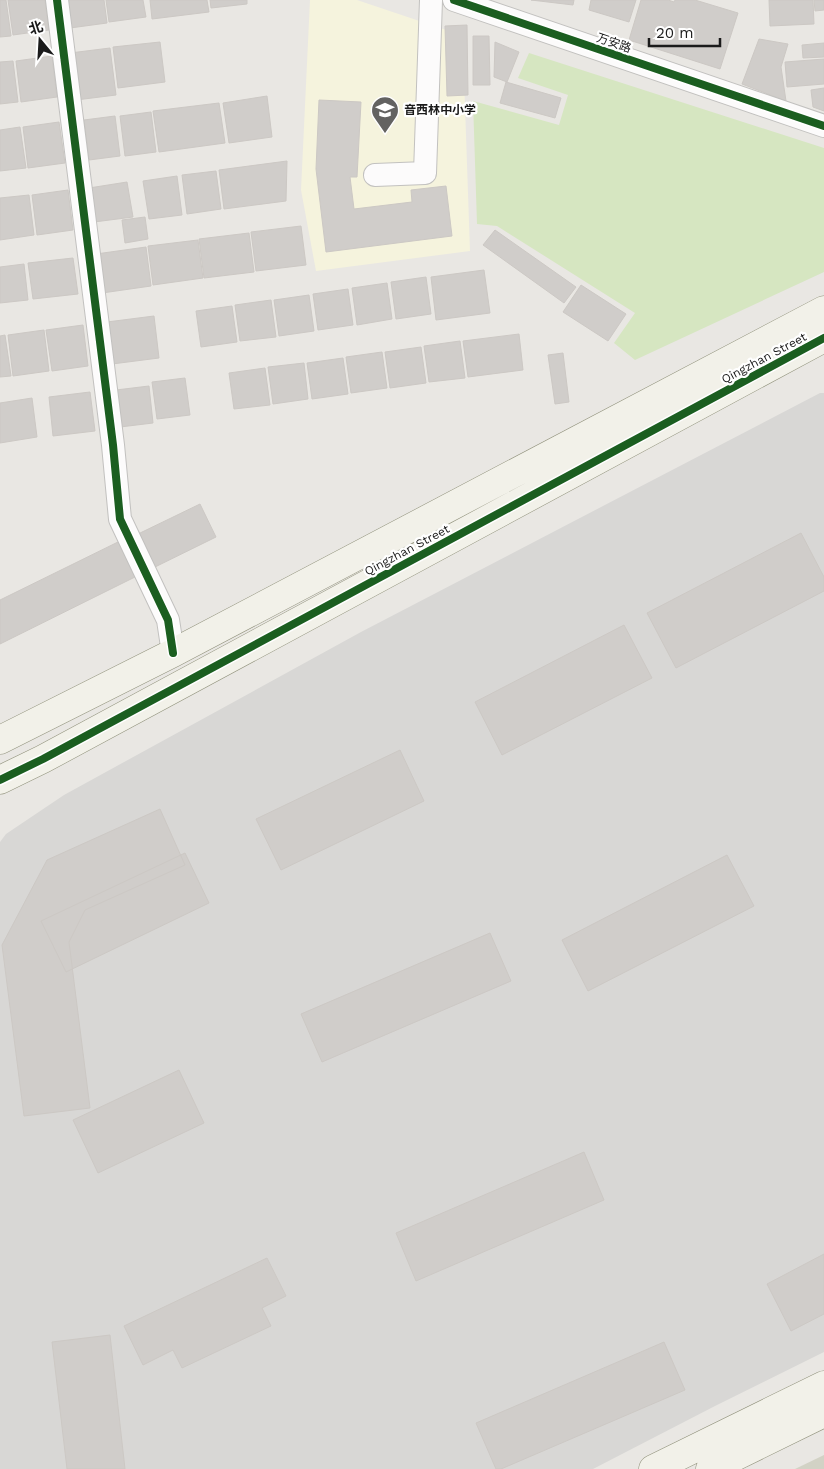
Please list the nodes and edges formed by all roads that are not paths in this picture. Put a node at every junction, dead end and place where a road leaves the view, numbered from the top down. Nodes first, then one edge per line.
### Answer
1 (57, 0) edge
2 (431, 0) edge
3 (454, 0) edge
4 (824, 126) edge
5 (375, 175) dead end
6 (824, 310) edge
7 (824, 338) edge
8 (173, 653) junction
9 (33, 723) junction
10 (0, 726) edge
11 (0, 740) edge
12 (43, 759) junction
13 (0, 780) edge
14 (0, 792) edge
15 (824, 1386) edge
16 (824, 1413) edge
17 (653, 1469) edge
18 (710, 1469) edge

1 - 8 street
2 - 5 street
3 - 4 street, 万安路
6 - 8 street, Qingzhan Street
7 - 12 street, Qingzhan Street
8 - 9 street, Qingzhan Street
9 - 10 street
9 - 11 street, Qingzhan Street
12 - 13 street, Qingzhan Street
12 - 14 street
15 - 17 street
16 - 18 street

